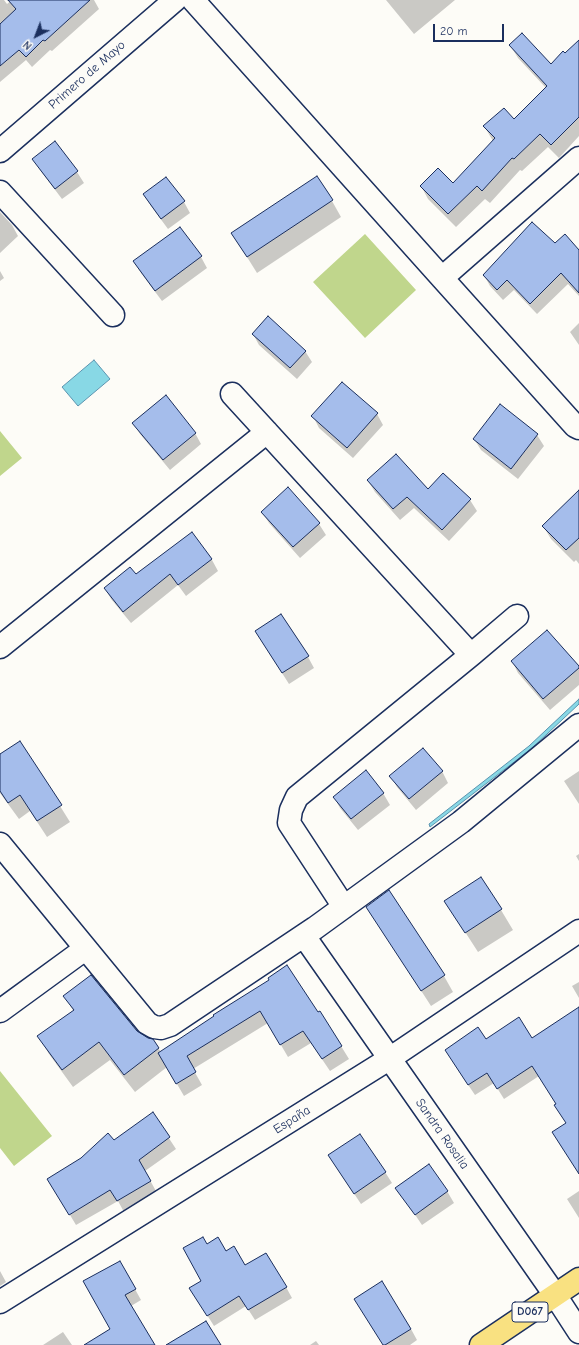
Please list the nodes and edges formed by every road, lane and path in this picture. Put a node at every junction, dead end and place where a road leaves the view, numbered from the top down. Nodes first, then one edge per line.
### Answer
1 (175, 0) edge
2 (194, 0) edge
3 (0, 151) edge
4 (579, 158) edge
5 (0, 192) edge
6 (442, 278) junction
7 (113, 314) dead end
8 (232, 394) dead end
9 (579, 428) edge
10 (267, 432) junction
11 (517, 616) dead end
12 (0, 647) edge
13 (471, 655) junction
14 (579, 725) edge
15 (0, 844) edge
16 (344, 907) junction
17 (579, 931) edge
18 (304, 936) junction
19 (85, 949) junction
20 (0, 1011) edge
21 (389, 1059) junction
22 (579, 1279) edge
23 (555, 1295) junction
24 (0, 1302) edge
25 (579, 1332) edge
26 (481, 1345) edge

1 - 3 street, Primero de Mayo
2 - 6 street
4 - 6 street
5 - 7 street
6 - 9 street
8 - 10 street
10 - 12 street
10 - 13 street
11 - 13 street
13 - 16 street
14 - 16 street
15 - 19 street
16 - 18 street
17 - 21 street, España
18 - 19 street
18 - 21 street, Sandra Rosalia
19 - 20 street
21 - 23 street, Sandra Rosalia
21 - 24 street, España
22 - 23 main road, D067
23 - 25 street, Sandra Rosalia
23 - 26 main road, D067

